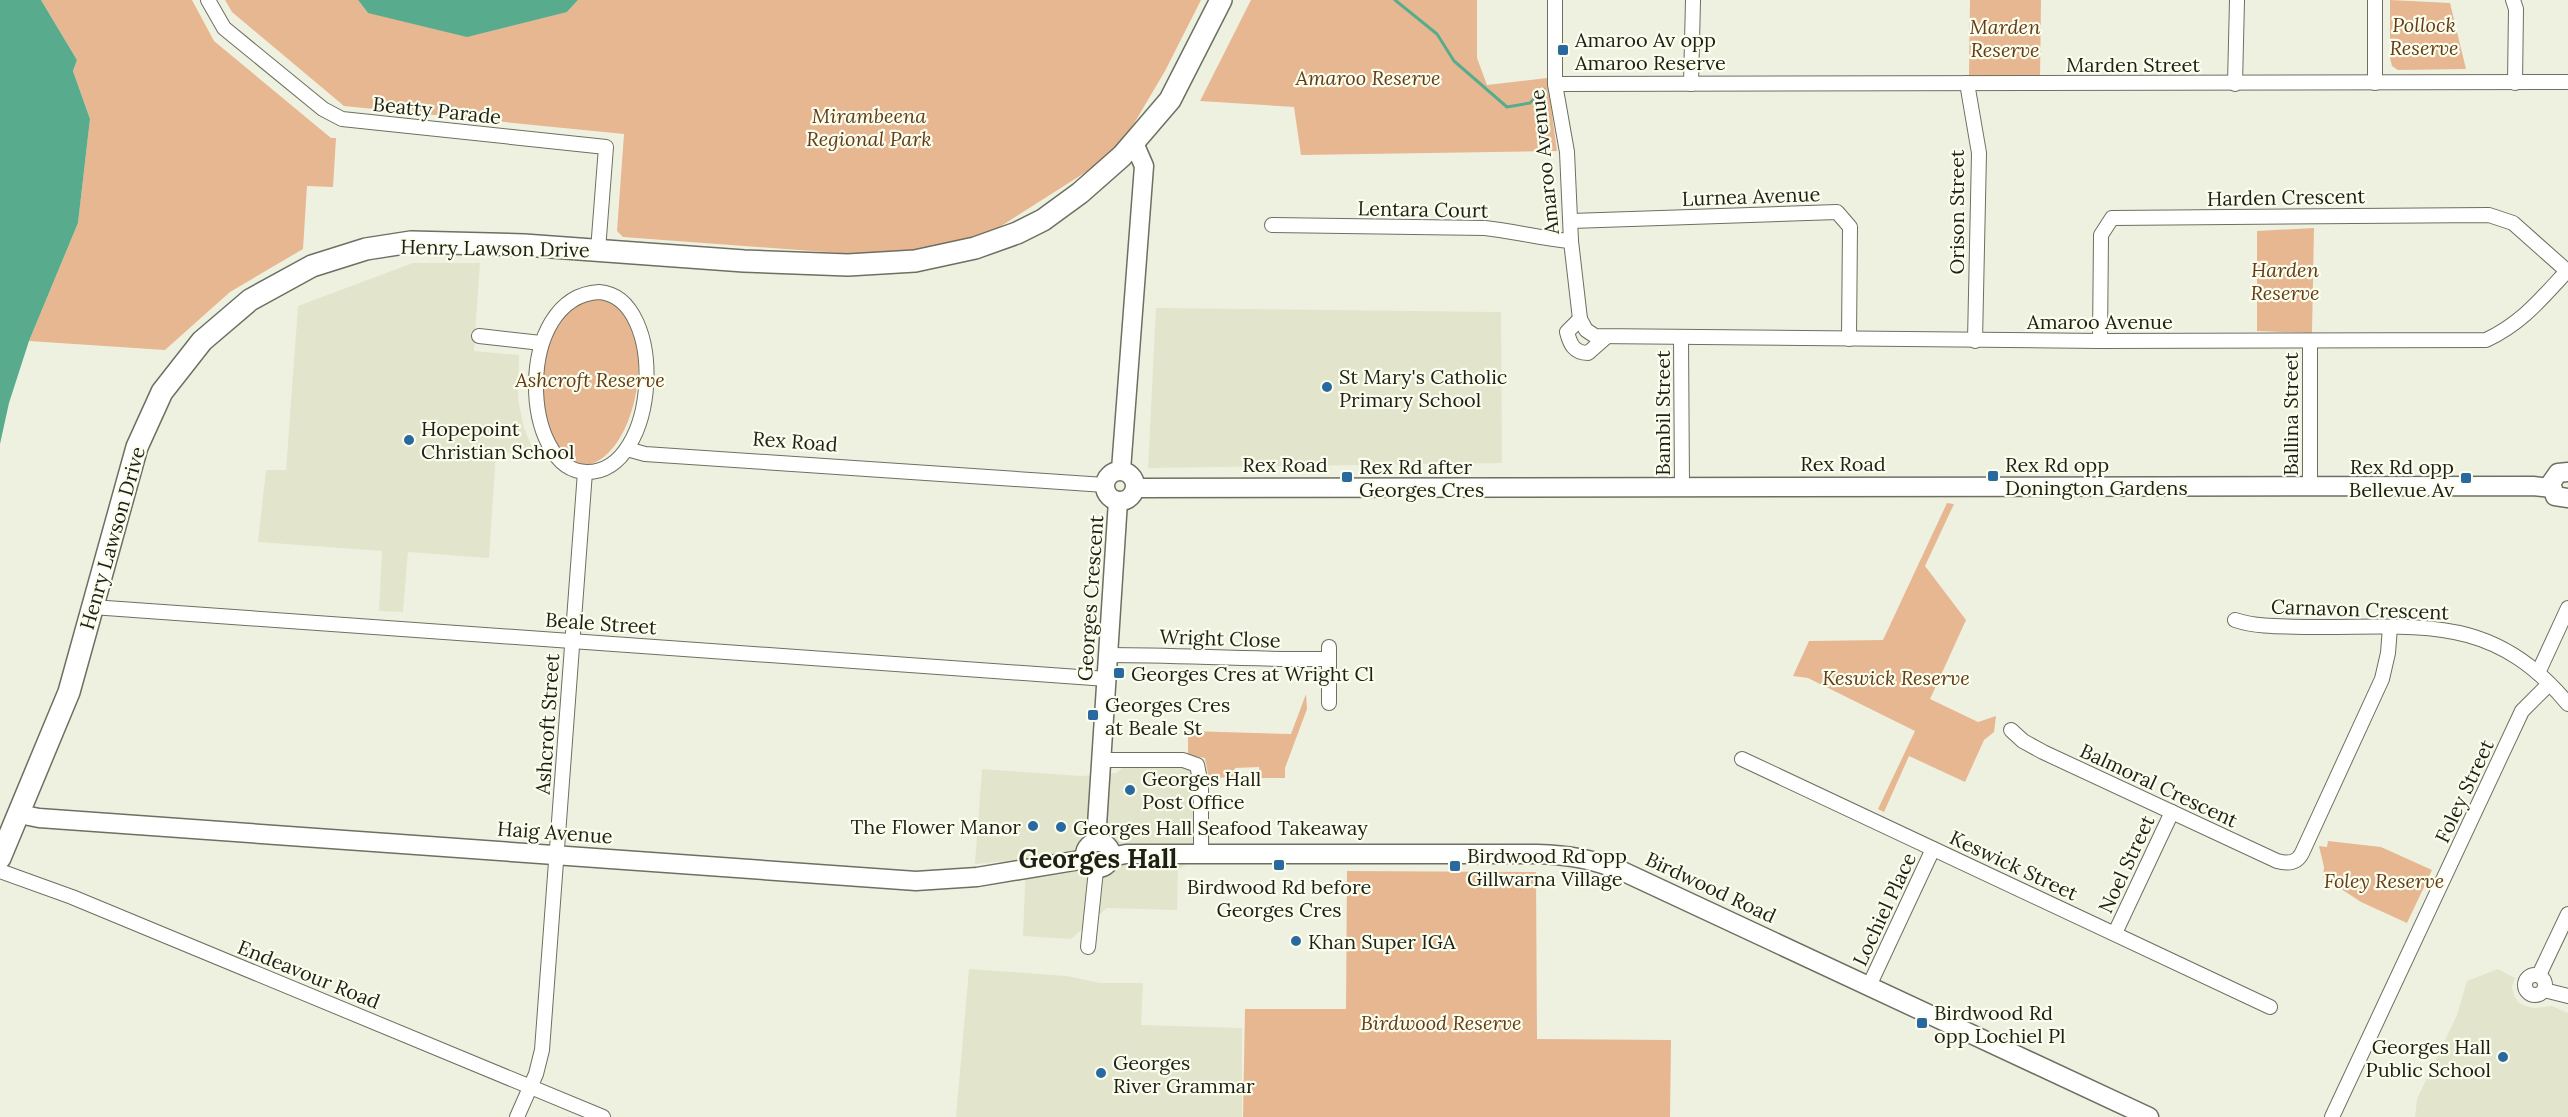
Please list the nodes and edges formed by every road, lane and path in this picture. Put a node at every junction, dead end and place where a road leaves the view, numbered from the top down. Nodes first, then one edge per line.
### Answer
1 (208, 0) edge
2 (1221, 0) edge
3 (1555, 0) edge
4 (1693, 0) edge
5 (2237, 0) edge
6 (2375, 0) edge
7 (2513, 0) edge
8 (2568, 82) edge
9 (1967, 83) junction
10 (2374, 83) junction
11 (2515, 83) junction
12 (1555, 84) junction
13 (1691, 84) junction
14 (2235, 84) junction
15 (1134, 143) junction
16 (1571, 221) junction
17 (1272, 225) dead end
18 (1571, 241) junction
19 (598, 250) junction
20 (2568, 271) edge
21 (1580, 319) junction
22 (479, 336) dead end
23 (1605, 338) junction
24 (1681, 339) junction
25 (1849, 339) junction
26 (1975, 341) junction
27 (2100, 341) junction
28 (2310, 341) junction
29 (541, 343) junction
30 (627, 449) junction
31 (1121, 470) junction
32 (585, 472) junction
33 (2568, 472) edge
34 (1105, 485) junction
35 (1682, 486) junction
36 (2310, 486) junction
37 (1136, 488) junction
38 (2551, 488) junction
39 (2568, 498) edge
40 (1118, 501) junction
41 (92, 607) junction
42 (2568, 608) edge
43 (2235, 620) dead end
44 (2390, 627) junction
45 (572, 641) junction
46 (1109, 655) junction
47 (2538, 673) junction
48 (1107, 679) junction
49 (2549, 684) junction
50 (1329, 703) dead end
51 (2568, 704) edge
52 (2011, 730) dead end
53 (1742, 759) dead end
54 (1101, 760) junction
55 (2172, 812) junction
56 (19, 814) junction
57 (1096, 842) junction
58 (1933, 849) junction
59 (1201, 854) junction
60 (557, 855) junction
61 (1111, 857) junction
62 (0, 858) edge
63 (1091, 864) junction
64 (0, 871) edge
65 (2568, 914) edge
66 (2115, 933) junction
67 (1088, 947) dead end
68 (1869, 986) junction
69 (2568, 996) edge
70 (2270, 1006) dead end
71 (530, 1087) junction
72 (517, 1117) edge
73 (603, 1117) edge
74 (2149, 1117) edge
75 (2332, 1117) edge

1 - 19 street, Beatty Parade
2 - 15 main road, Henry Lawson Drive
3 - 12 street, Amaroo Avenue
4 - 13 street
5 - 14 street
6 - 10 street
7 - 11 street
8 - 11 street, Marden Street
9 - 13 street, Marden Street
9 - 14 street, Marden Street
9 - 26 street, Orison Street
10 - 11 street, Marden Street
10 - 14 street, Marden Street
12 - 13 street, Marden Street
12 - 16 street, Amaroo Avenue
15 - 19 main road, Henry Lawson Drive
15 - 31 street
16 - 18 street, Amaroo Avenue
16 - 25 street, Lurnea Avenue
17 - 18 street, Lentara Court
18 - 21 street, Amaroo Avenue
19 - 41 main road, Henry Lawson Drive
20 - 27 street, Harden Crescent
20 - 28 street, Amaroo Avenue
21 - 23 street
21 - 23 street, Amaroo Avenue
22 - 29 street
23 - 24 street, Amaroo Avenue
24 - 25 street, Amaroo Avenue
24 - 35 street, Bambil Street
25 - 26 street, Amaroo Avenue
26 - 27 street, Amaroo Avenue
27 - 28 street, Amaroo Avenue
28 - 36 street, Ballina Street
29 - 30 street
29 - 32 street
30 - 32 street
30 - 34 street, Rex Road
31 - 34 street
31 - 37 street
32 - 45 street, Ashcroft Street
33 - 38 street
34 - 40 street
35 - 36 street, Rex Road
35 - 37 street, Rex Road
36 - 38 street, Rex Road
37 - 40 street
38 - 39 street
40 - 46 street, Georges Crescent
41 - 45 street, Beale Street
41 - 56 main road, Henry Lawson Drive
42 - 47 street
43 - 44 street, Carnavon Crescent
44 - 47 street, Carnavon Crescent
44 - 55 street, Balmoral Crescent
45 - 48 street, Beale Street
45 - 60 street, Ashcroft Street
46 - 48 street, Georges Crescent
46 - 50 street, Wright Close
47 - 49 street, Carnavon Crescent
48 - 54 street, Georges Crescent
49 - 51 street, Carnavon Crescent
49 - 75 street, Foley Street
52 - 55 street, Balmoral Crescent
53 - 58 street, Keswick Street
54 - 57 street, Georges Crescent
54 - 59 street
55 - 66 street, Noel Street
56 - 60 street, Haig Avenue
56 - 62 main road, Henry Lawson Drive
57 - 61 street
57 - 63 street
58 - 66 street, Keswick Street
58 - 68 street, Lochiel Place
59 - 61 street, Birdwood Road
59 - 68 street, Birdwood Road
60 - 63 street, Haig Avenue
60 - 71 street, Ashcroft Street
61 - 63 street
63 - 67 street
64 - 71 street, Endeavour Road
65 - 69 street
66 - 70 street, Keswick Street
68 - 74 street, Birdwood Road
71 - 72 street, Ashcroft Street
71 - 73 street, Endeavour Road

